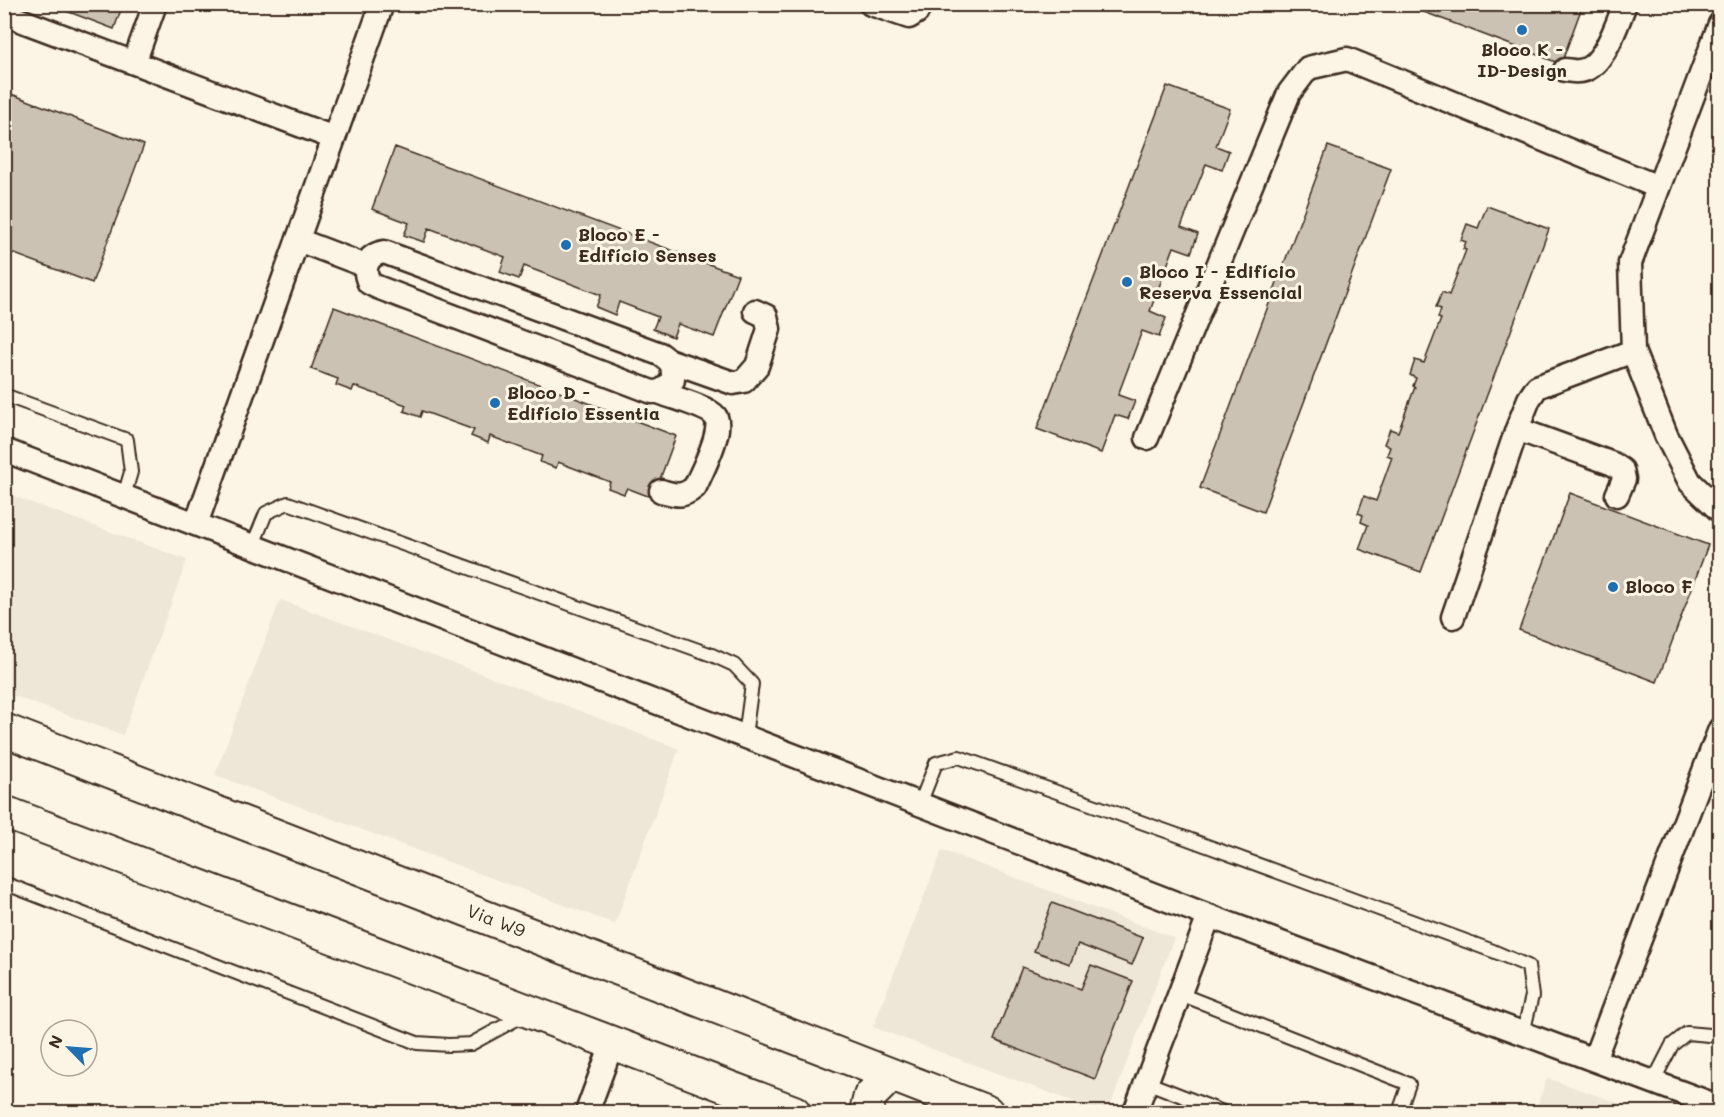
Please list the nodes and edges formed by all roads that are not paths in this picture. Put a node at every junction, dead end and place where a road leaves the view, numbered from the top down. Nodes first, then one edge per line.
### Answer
1 (155, 4) edge
2 (382, 4) edge
3 (872, 4) edge
4 (920, 4) edge
5 (1625, 4) edge
6 (4, 14) edge
7 (1719, 24) edge
8 (134, 63) junction
9 (1564, 70) dead end
10 (334, 138) junction
11 (1658, 187) junction
12 (298, 240) junction
13 (366, 266) junction
14 (755, 311) dead end
15 (1632, 351) junction
16 (668, 360) junction
17 (658, 392) junction
18 (4, 395) edge
19 (1517, 429) junction
20 (1147, 438) dead end
21 (4, 450) edge
22 (661, 491) dead end
23 (1617, 495) dead end
24 (124, 496) junction
25 (1719, 511) edge
26 (196, 524) junction
27 (253, 545) junction
28 (1453, 617) dead end
29 (1719, 729) edge
30 (4, 730) edge
31 (745, 736) junction
32 (920, 804) junction
33 (4, 812) edge
34 (4, 883) edge
35 (1209, 916) junction
36 (1180, 994) junction
37 (530, 1012) junction
38 (1522, 1033) junction
39 (1719, 1036) edge
40 (612, 1044) junction
41 (1594, 1060) junction
42 (891, 1075) junction
43 (1146, 1082) junction
44 (1653, 1082) junction
45 (1719, 1107) edge
46 (791, 1112) edge
47 (586, 1113) edge
48 (866, 1113) edge
49 (987, 1113) edge
50 (1135, 1113) edge
51 (1223, 1113) edge
52 (1399, 1113) edge

1 - 8 street
2 - 10 street
3 - 4 street
5 - 9 street
6 - 8 street
7 - 11 street
8 - 10 street
10 - 12 street
11 - 15 street
11 - 20 street
12 - 13 street
12 - 26 street
13 - 16 street
13 - 17 street
14 - 16 street
15 - 19 street
15 - 25 street
16 - 17 street
17 - 22 street
18 - 24 lane
19 - 23 street
19 - 28 street
21 - 24 street
24 - 26 street
26 - 27 street
27 - 31 street
27 - 31 lane
29 - 41 street
30 - 42 street, Via W9
31 - 32 street
32 - 35 street
32 - 38 lane
33 - 37 street
34 - 37 lane
35 - 36 street
35 - 38 street
36 - 43 street
36 - 52 lane
37 - 40 street
38 - 41 street
39 - 44 lane
40 - 46 street
40 - 47 street
41 - 44 street
42 - 48 street
42 - 49 street, Via W9
43 - 50 street
43 - 51 lane
44 - 45 street

